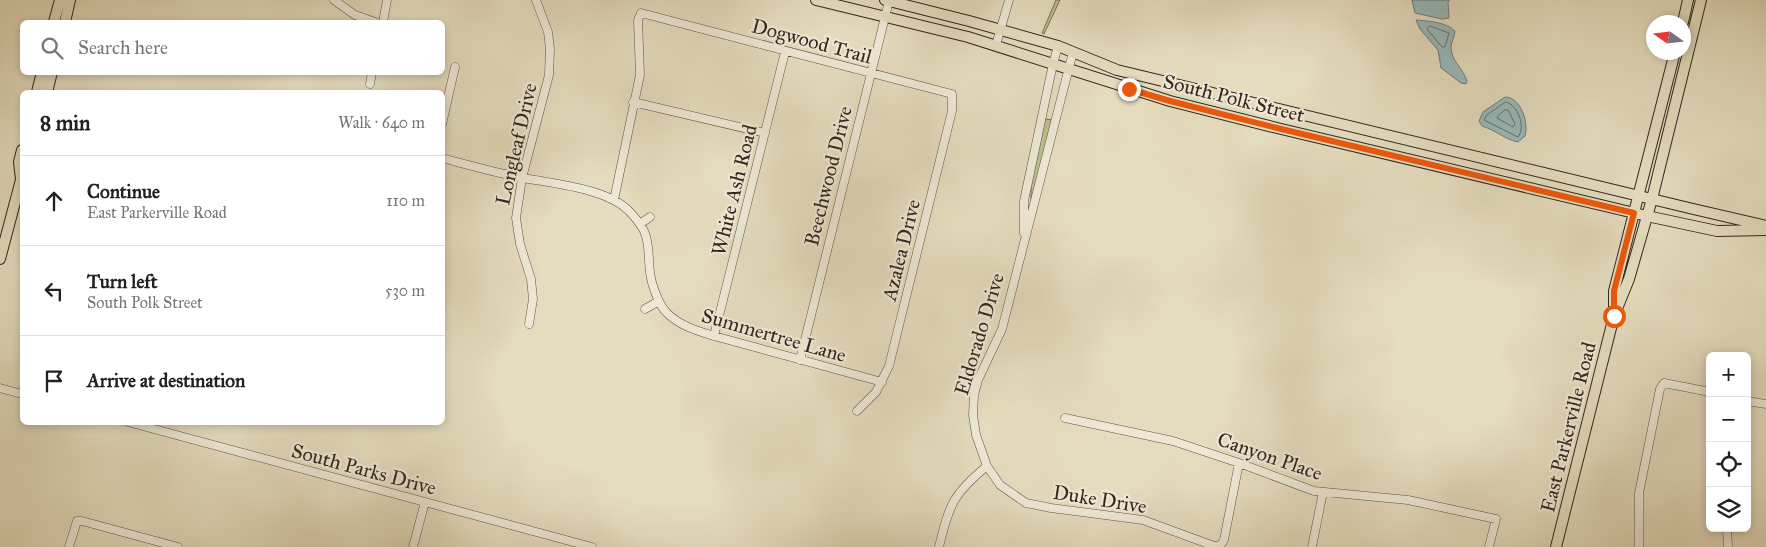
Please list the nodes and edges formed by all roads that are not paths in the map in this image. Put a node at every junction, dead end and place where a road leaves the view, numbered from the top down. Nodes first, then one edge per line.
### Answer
1 (60, 0) edge
2 (70, 0) edge
3 (334, 0) edge
4 (387, 0) edge
5 (536, 0) edge
6 (816, 0) edge
7 (887, 0) edge
8 (1009, 0) edge
9 (1688, 0) edge
10 (1702, 0) edge
11 (1684, 15) edge
12 (886, 17) junction
13 (55, 20) edge
14 (65, 20) edge
15 (369, 20) edge
16 (382, 20) edge
17 (1000, 30) junction
18 (996, 45) junction
19 (1058, 46) junction
20 (785, 52) junction
21 (1073, 52) junction
22 (1673, 60) edge
23 (1052, 64) junction
24 (455, 67) dead end
25 (1068, 69) junction
26 (870, 73) junction
27 (41, 75) edge
28 (51, 75) edge
29 (372, 75) edge
30 (370, 84) dead end
31 (38, 90) edge
32 (48, 90) edge
33 (946, 92) joint
34 (633, 102) junction
35 (445, 111) edge
36 (1042, 111) junction
37 (1057, 114) junction
38 (765, 133) junction
39 (445, 159) edge
40 (522, 178) junction
41 (20, 184) edge
42 (1638, 196) junction
43 (1652, 199) junction
44 (614, 200) junction
45 (1634, 213) junction
46 (1648, 216) junction
47 (650, 217) dead end
48 (640, 224) junction
49 (1766, 226) edge
50 (1766, 230) edge
51 (1025, 240) junction
52 (0, 259) edge
53 (659, 301) junction
54 (645, 309) dead end
55 (1614, 316) junction
56 (529, 324) dead end
57 (714, 336) junction
58 (800, 360) junction
59 (882, 382) junction
60 (0, 388) edge
61 (1706, 391) edge
62 (20, 393) edge
63 (1751, 402) edge
64 (1766, 404) edge
65 (857, 411) dead end
66 (1065, 418) dead end
67 (139, 425) edge
68 (1239, 463) junction
69 (987, 466) junction
70 (1323, 492) junction
71 (425, 502) junction
72 (1727, 532) edge
73 (1220, 546) edge
74 (69, 547) edge
75 (178, 547) edge
76 (413, 547) edge
77 (592, 547) edge
78 (939, 547) edge
79 (1312, 547) edge
80 (1489, 547) edge
81 (1556, 547) edge
82 (1638, 547) edge
83 (1728, 547) edge

1 - 13 main road
2 - 14 main road
3 - 15 street
4 - 16 street
5 - 40 street, Longleaf Drive
6 - 12 main road, South Polk Street
7 - 12 street, Beechwood Drive
7 - 17 main road, South Polk Street
8 - 17 street
9 - 11 main road
10 - 43 main road, East Parkerville Road
12 - 18 main road, South Polk Street
12 - 26 street, Beechwood Drive
17 - 18 street
17 - 19 main road, South Polk Street
18 - 23 main road, South Polk Street
19 - 21 main road, South Polk Street
19 - 23 street, Eldorado Drive
20 - 26 street, Dogwood Trail
20 - 34 street, Dogwood Trail
20 - 38 street, White Ash Road
21 - 25 street, Eldorado Drive
21 - 42 main road, South Polk Street
22 - 42 main road, East Parkerville Road
23 - 25 main road, South Polk Street
23 - 36 street, Eldorado Drive
24 - 35 street
25 - 37 street, Eldorado Drive
25 - 45 main road, South Polk Street
26 - 33 street, Dogwood Trail
26 - 58 street, Beechwood Drive
27 - 31 main road
28 - 32 main road
29 - 30 street
33 - 59 street, Azalea Drive
34 - 38 street
34 - 44 street
36 - 37 street
36 - 51 street, Eldorado Drive
37 - 51 street, Eldorado Drive
38 - 57 street, White Ash Road
39 - 40 street, Summertree Lane
40 - 44 street, Summertree Lane
40 - 56 street, Longleaf Drive
41 - 52 main road
42 - 43 main road, South Polk Street
42 - 45 main road, East Parkerville Road
43 - 46 main road, East Parkerville Road
43 - 49 main road, South Polk Street
44 - 48 street, Summertree Lane
45 - 46 main road, South Polk Street
45 - 55 main road, East Parkerville Road
46 - 50 main road, South Polk Street
46 - 55 main road, East Parkerville Road
47 - 48 street
48 - 53 street, Summertree Lane
51 - 69 street, Eldorado Drive
53 - 54 street
53 - 57 street, Summertree Lane
55 - 81 main road, East Parkerville Road
57 - 58 street, Summertree Lane
58 - 59 street, Summertree Lane
59 - 65 street, Azalea Drive
60 - 62 street
61 - 82 street
63 - 64 street
66 - 68 street, Canyon Place
67 - 71 street, South Parks Drive
68 - 70 street, Canyon Place
68 - 73 street
69 - 73 street, Duke Drive
69 - 78 street
70 - 79 street
70 - 80 street, Canyon Place
71 - 76 street
71 - 77 street, South Parks Drive
72 - 83 street
74 - 75 street

